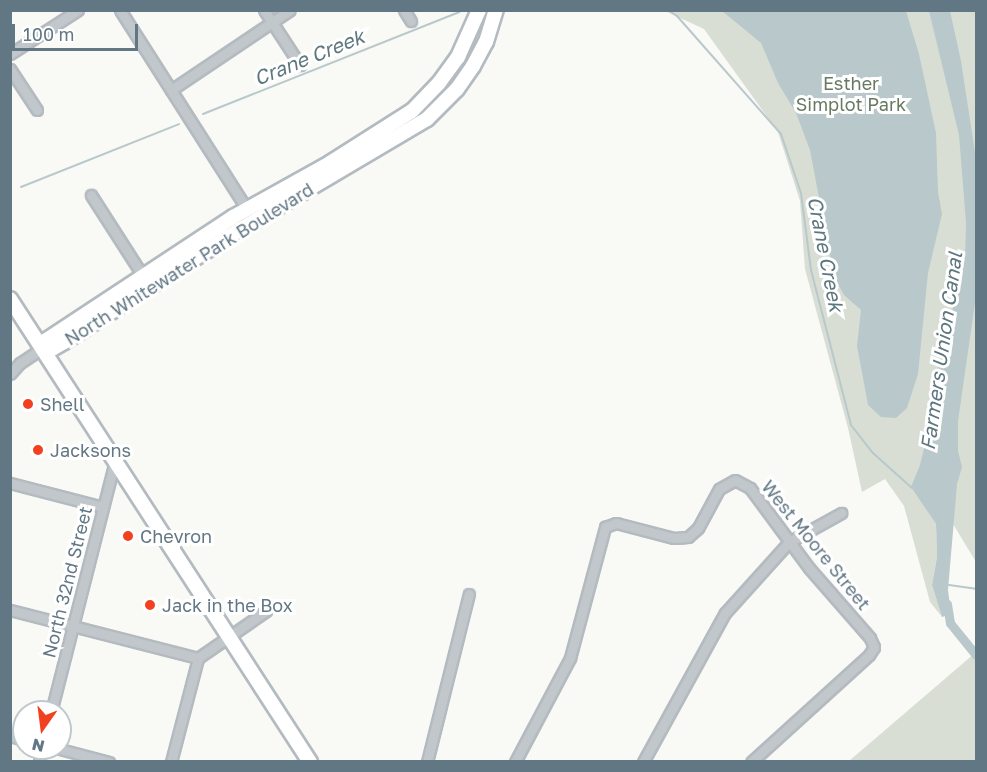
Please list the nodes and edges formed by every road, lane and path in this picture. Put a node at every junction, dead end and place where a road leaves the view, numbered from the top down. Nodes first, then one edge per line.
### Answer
1 (78, 10) edge
2 (120, 10) edge
3 (264, 10) edge
4 (290, 10) edge
5 (404, 10) edge
6 (479, 10) edge
7 (496, 10) edge
8 (411, 21) dead end
9 (272, 22) junction
10 (10, 54) edge
11 (300, 64) dead end
12 (10, 69) edge
13 (171, 90) junction
14 (37, 110) dead end
15 (91, 195) dead end
16 (247, 210) junction
17 (143, 276) junction
18 (10, 299) edge
19 (42, 348) junction
20 (10, 374) edge
21 (115, 461) junction
22 (10, 483) edge
23 (103, 507) junction
24 (841, 513) dead end
25 (789, 542) junction
26 (469, 594) dead end
27 (10, 609) edge
28 (266, 611) dead end
29 (73, 626) junction
30 (228, 635) junction
31 (198, 658) junction
32 (54, 700) edge
33 (72, 752) edge
34 (648, 760) edge
35 (109, 762) edge
36 (171, 762) edge
37 (310, 762) edge
38 (427, 762) edge
39 (515, 762) edge
40 (751, 762) edge

1 - 10 street
2 - 13 street
3 - 9 street
4 - 9 street
5 - 8 street
6 - 16 street, North Whitewater Park Boulevard
7 - 19 street, North Whitewater Park Boulevard
9 - 11 street
9 - 13 street
12 - 14 street
13 - 16 street
15 - 17 street
16 - 17 street, North Whitewater Park Boulevard
17 - 19 street, North Whitewater Park Boulevard
18 - 19 street
19 - 20 street
19 - 21 street
21 - 23 street, North 32nd Street
21 - 30 street
22 - 23 street
23 - 29 street, North 32nd Street
24 - 25 street
25 - 34 street
25 - 39 street, West Moore Street
25 - 40 street, West Moore Street
26 - 38 street
27 - 29 street
28 - 30 street
29 - 31 street
29 - 32 street, North 32nd Street
30 - 31 street
30 - 37 street
31 - 36 street
33 - 35 street

